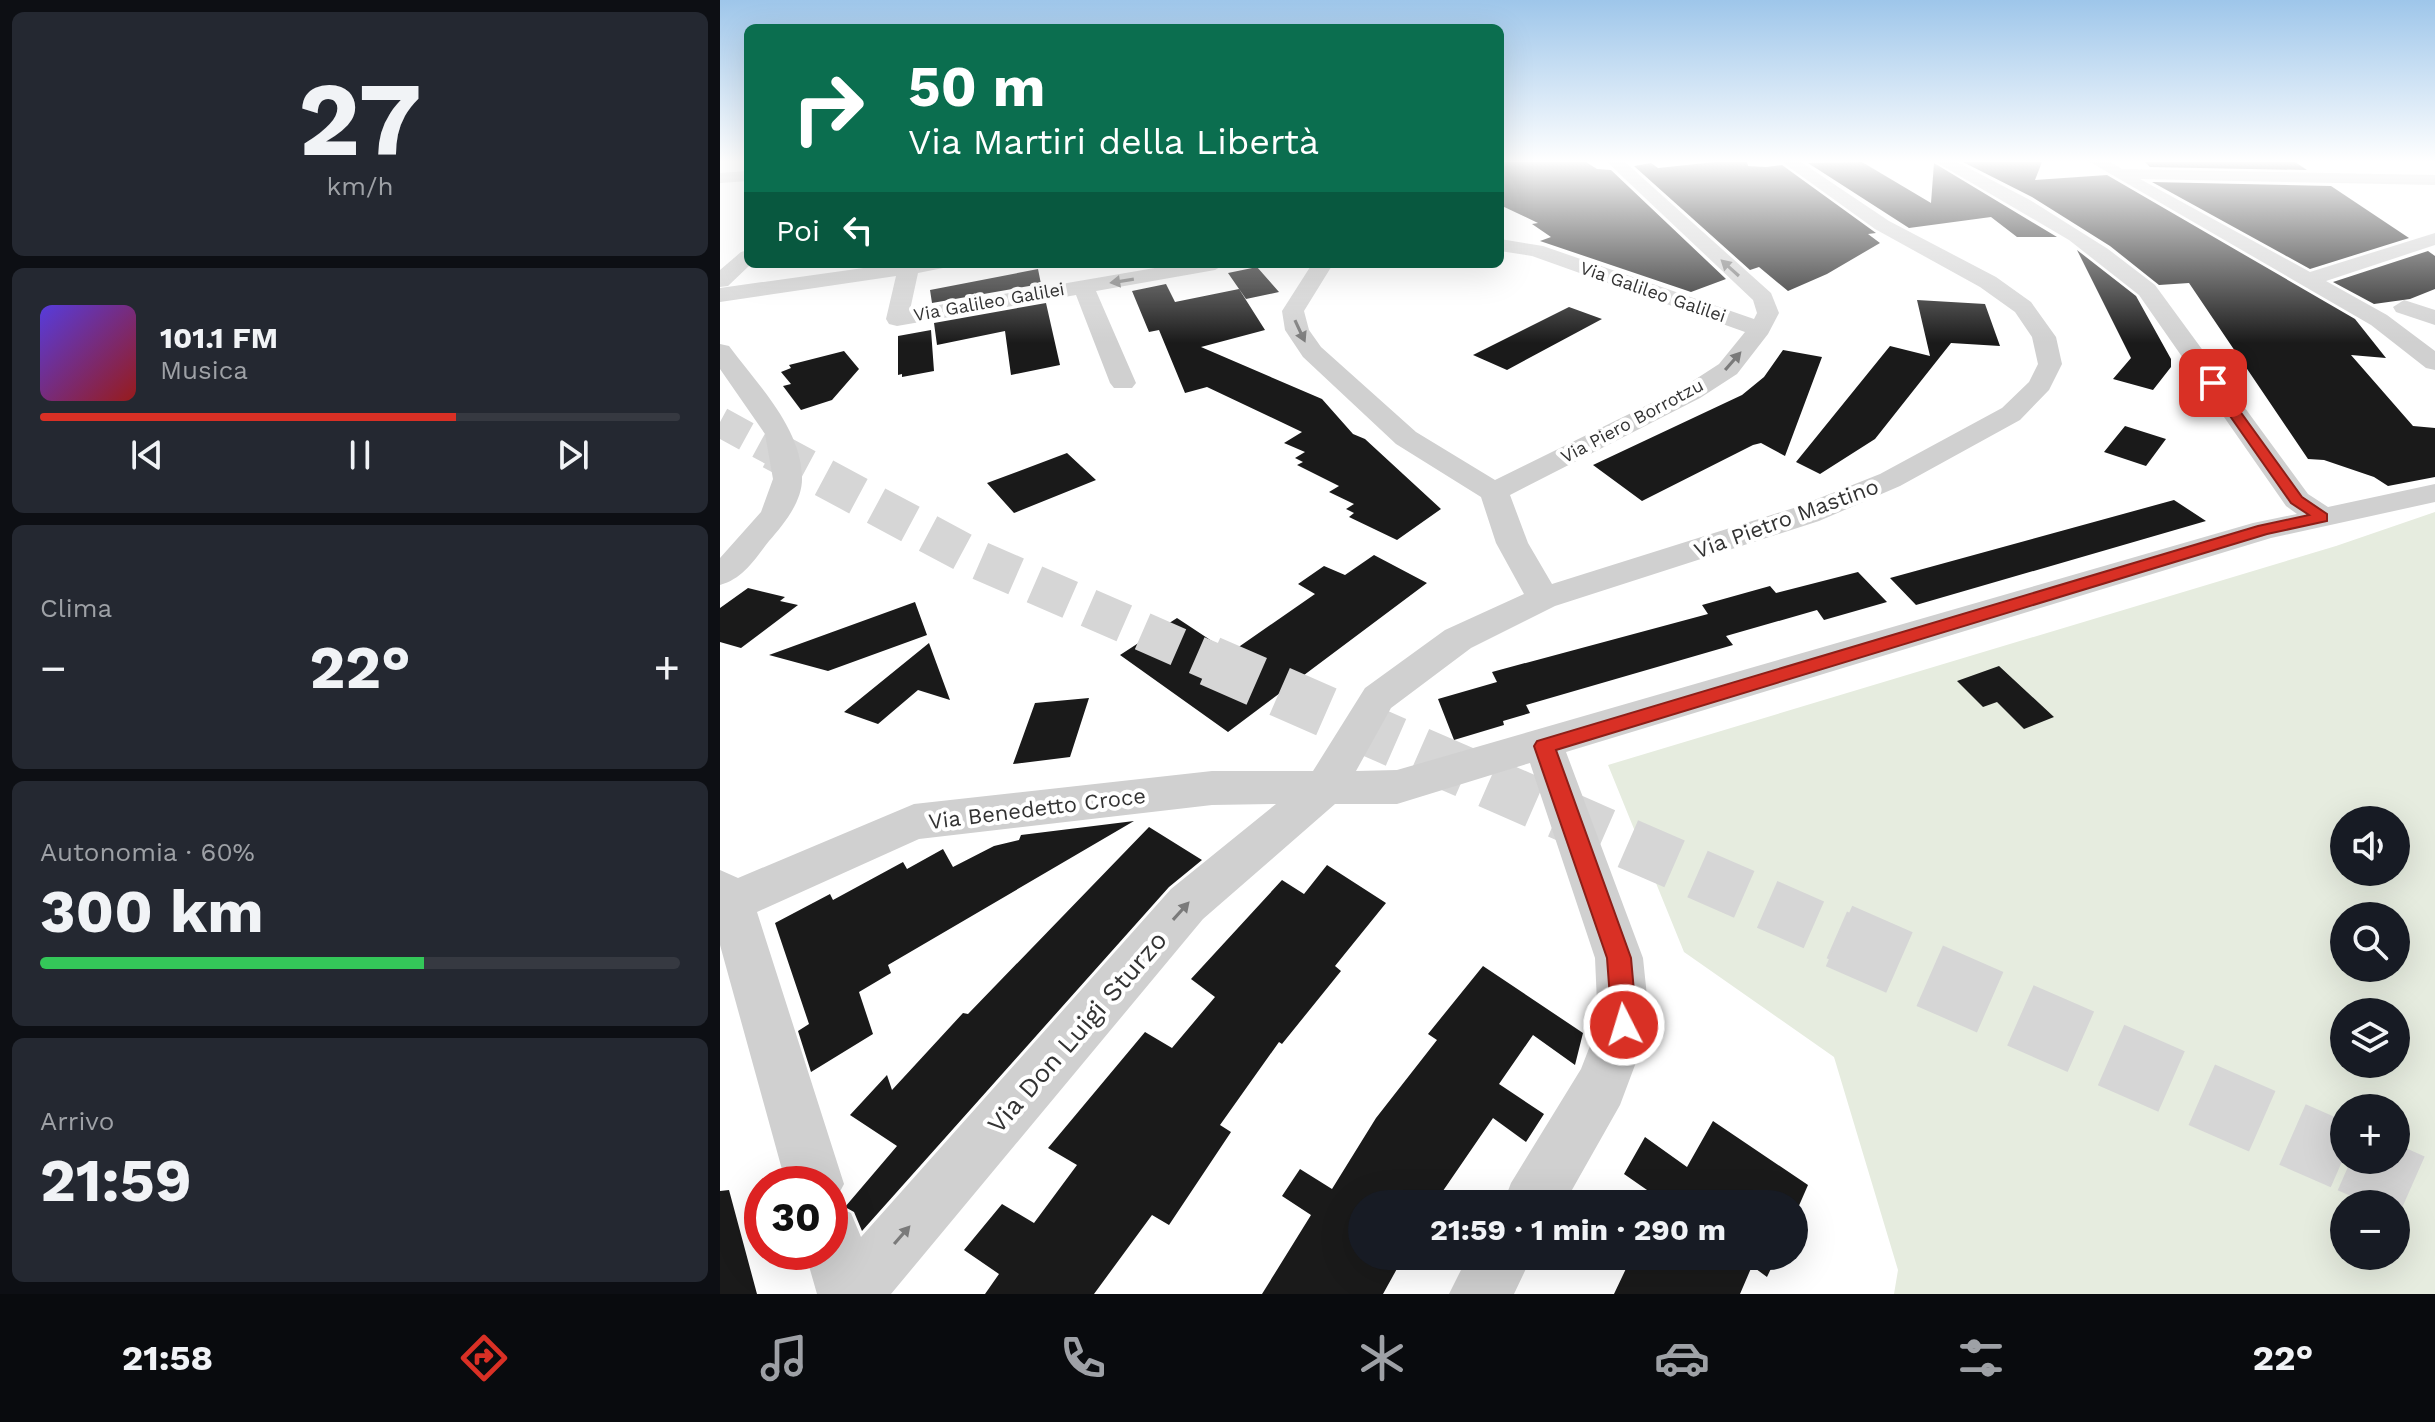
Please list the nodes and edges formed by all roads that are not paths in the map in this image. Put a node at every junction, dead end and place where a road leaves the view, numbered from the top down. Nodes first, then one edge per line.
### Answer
1 (1681, 222) edge
2 (1878, 222) edge
3 (2050, 222) edge
4 (2208, 222) edge
5 (2435, 239) edge
6 (1504, 246) edge
7 (2399, 251) junction
8 (744, 260) edge
9 (2435, 263) edge
10 (901, 268) edge
11 (908, 268) edge
12 (1194, 268) edge
13 (1320, 268) edge
14 (2311, 279) junction
15 (720, 281) edge
16 (1083, 285) junction
17 (720, 295) edge
18 (2404, 307) dead end
19 (2435, 318) edge
20 (1760, 329) junction
21 (720, 351) edge
22 (2435, 363) edge
23 (1123, 383) dead end
24 (1494, 492) junction
25 (2435, 493) edge
26 (2322, 517) junction
27 (720, 574) edge
28 (1543, 598) junction
29 (1544, 746) junction
30 (1323, 790) junction
31 (724, 900) edge
32 (809, 1166) edge
33 (1540, 1190) edge
34 (842, 1270) edge
35 (1494, 1270) edge
36 (850, 1294) edge
37 (1480, 1294) edge

20 -> 1 street
2 - 28 street, Via Pietro Mastino
3 - 26 street
4 - 14 street
5 - 7 street
6 - 20 street, Via Galileo Galilei
7 - 9 street
7 - 14 street
8 - 15 street
10 - 17 street
11 - 16 street, Via Galileo Galilei
12 -> 16 street, Via Galileo Galilei
13 -> 24 street
14 - 22 street
16 - 23 street, Via Galileo Galilei
18 - 19 street
24 -> 20 street, Via Piero Borrotzu
21 - 27 street
24 - 28 street
25 - 26 street, Via Benedetto Croce
26 - 29 street, Via Benedetto Croce
28 - 30 street, Via Pietro Mastino
29 - 30 street, Via Benedetto Croce
29 - 33 street
30 - 31 street, Via Benedetto Croce
36 -> 30 street, Via Don Luigi Sturzo
31 - 32 street
34 - 36 street
35 - 37 street

